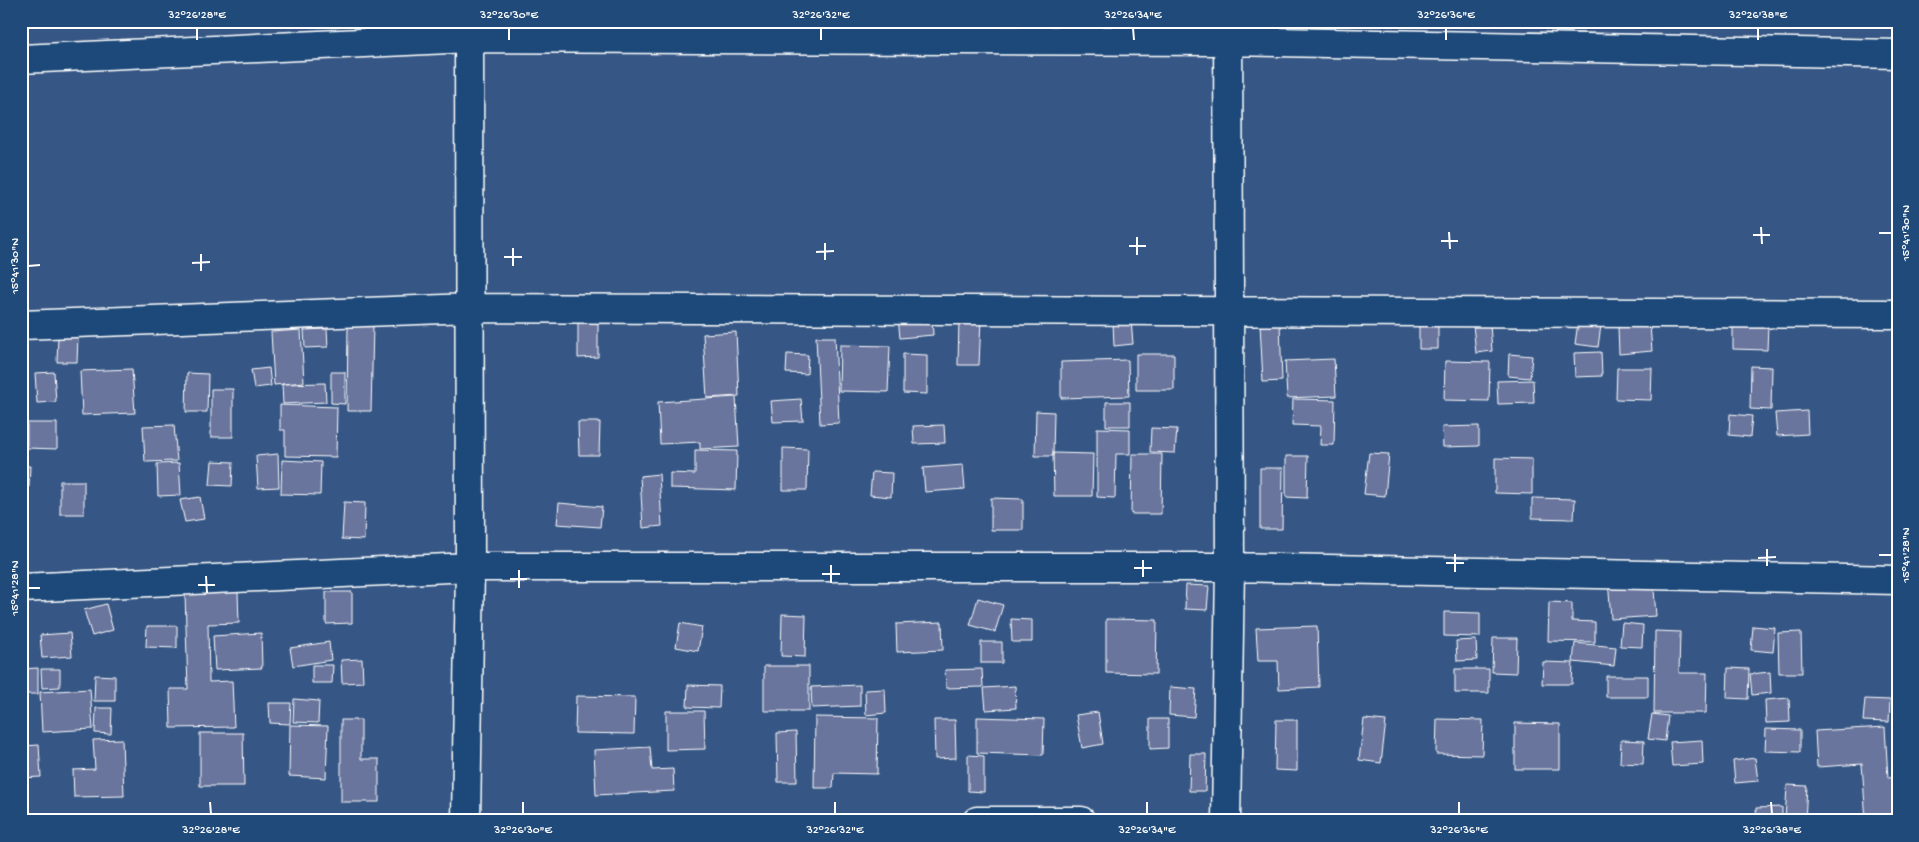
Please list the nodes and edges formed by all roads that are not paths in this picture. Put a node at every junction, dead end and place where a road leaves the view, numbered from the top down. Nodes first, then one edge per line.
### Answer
1 (469, 30) edge
2 (1228, 31) edge
3 (1898, 54) edge
4 (21, 59) edge
5 (470, 308) junction
6 (1230, 310) junction
7 (1898, 314) edge
8 (21, 325) edge
9 (470, 567) junction
10 (1230, 567) junction
11 (1898, 580) edge
12 (21, 588) edge
13 (1043, 820) edge
14 (466, 821) edge
15 (977, 821) edge
16 (1081, 821) edge
17 (1226, 821) edge

1 - 2 street
1 - 4 street
1 - 5 street
2 - 3 street
2 - 6 street
5 - 6 street
5 - 8 street
5 - 9 street
6 - 7 street
6 - 10 street
9 - 10 street
9 - 12 street
9 - 14 street
10 - 11 street
10 - 17 street
13 - 15 street
13 - 16 street

